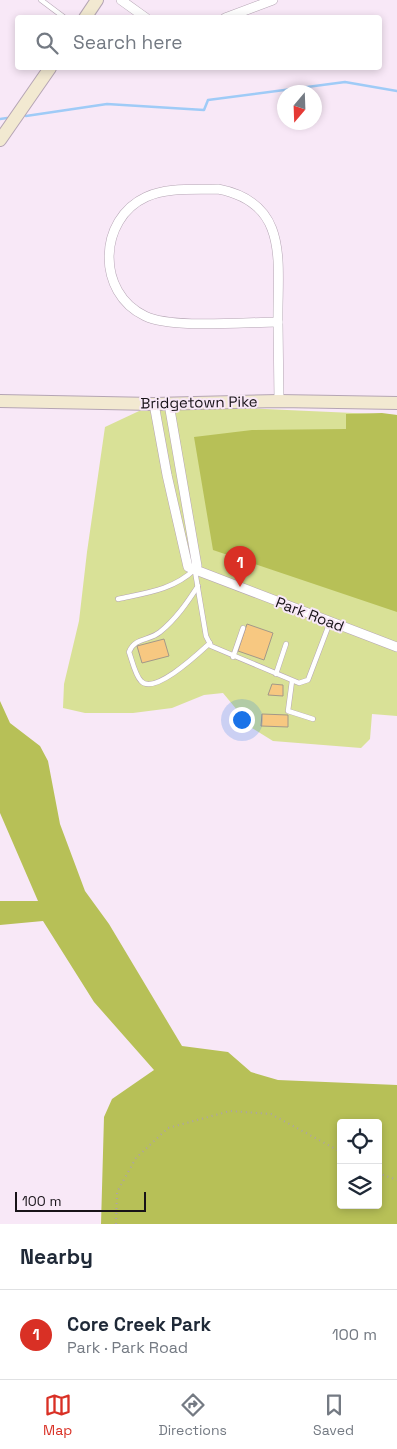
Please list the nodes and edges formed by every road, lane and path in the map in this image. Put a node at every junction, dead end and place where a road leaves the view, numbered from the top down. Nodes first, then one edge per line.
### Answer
1 (41, 0) edge
2 (97, 0) edge
3 (121, 0) edge
4 (273, 0) edge
5 (61, 15) edge
6 (87, 15) edge
7 (142, 15) edge
8 (234, 15) edge
9 (49, 70) edge
10 (0, 140) edge
11 (278, 322) junction
12 (0, 401) edge
13 (279, 401) junction
14 (397, 403) edge
15 (154, 404) junction
16 (168, 404) junction
17 (192, 530) junction
18 (179, 532) junction
19 (195, 570) junction
20 (198, 586) junction
21 (118, 599) dead end
22 (330, 622) junction
23 (243, 628) dead end
24 (210, 643) junction
25 (286, 644) dead end
26 (397, 647) edge
27 (233, 657) junction
28 (276, 674) junction
29 (292, 681) junction
30 (313, 719) dead end
31 (337, 1150) edge
32 (382, 1174) edge
33 (397, 1180) edge
34 (116, 1224) edge

1 - 5 lane
2 - 6 street
3 - 7 street
4 - 8 street
9 - 10 street
11 - 11 street
11 - 13 street
12 - 15 street, Bridgetown Pike
13 - 14 street, Bridgetown Pike
13 - 16 street, Bridgetown Pike
15 - 16 street, Bridgetown Pike
15 - 18 street
16 - 17 street
17 - 18 lane
17 - 19 street
18 - 19 street
19 - 20 lane
19 - 21 lane
19 - 22 street, Park Road
20 - 24 lane
20 - 24 lane
22 - 26 street, Park Road
22 - 29 lane
23 - 27 lane
24 - 27 lane
25 - 28 lane
27 - 28 lane
28 - 29 lane
29 - 30 lane
31 - 34 path
32 - 33 path

